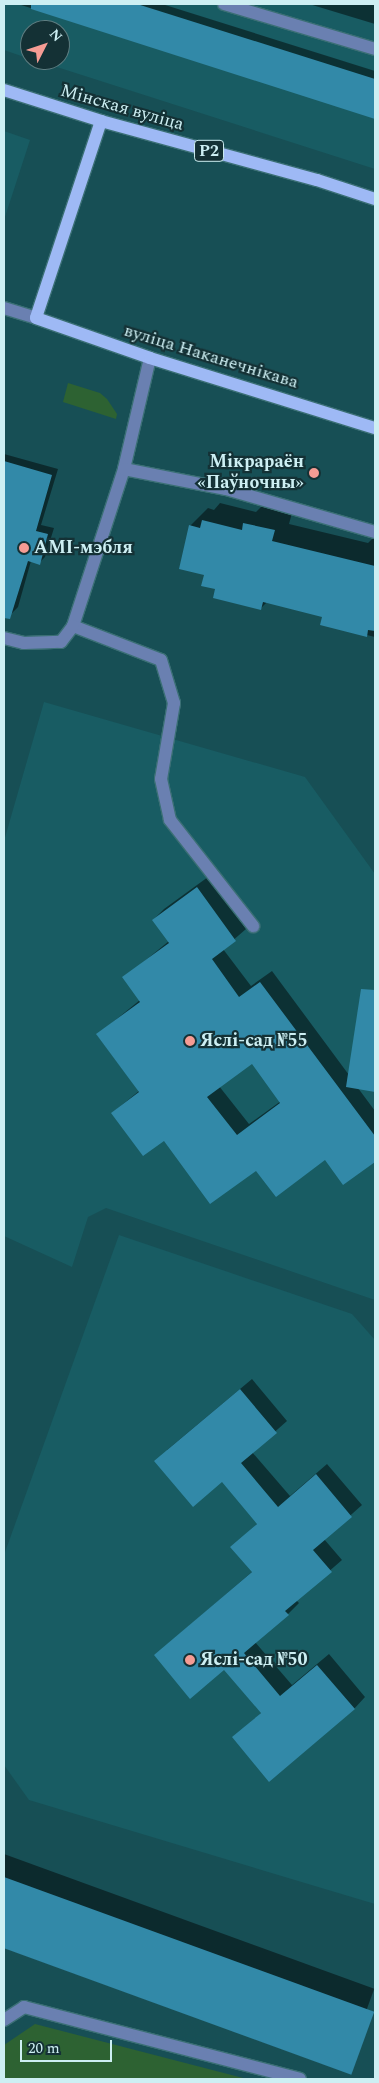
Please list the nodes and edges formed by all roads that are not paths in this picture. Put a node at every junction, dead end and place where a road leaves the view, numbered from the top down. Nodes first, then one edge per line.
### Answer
1 (224, 4) edge
2 (375, 49) edge
3 (4, 90) edge
4 (101, 121) junction
5 (375, 199) edge
6 (4, 308) edge
7 (36, 318) junction
8 (150, 358) junction
9 (375, 428) edge
10 (124, 468) junction
11 (375, 532) edge
12 (73, 626) junction
13 (4, 638) edge
14 (252, 926) dead end
15 (4, 2020) edge
16 (300, 2079) edge

1 - 2 street
3 - 4 main road, Мінская вуліца / Р2
4 - 5 main road, Мінская вуліца / Р2
4 - 7 main road
6 - 7 street, вуліца Наканечнікава
7 - 8 main road, вуліца Наканечнікава
8 - 9 main road, вуліца Наканечнікава
8 - 10 street
10 - 11 street
10 - 12 street
12 - 13 street
12 - 14 street
15 - 16 street

